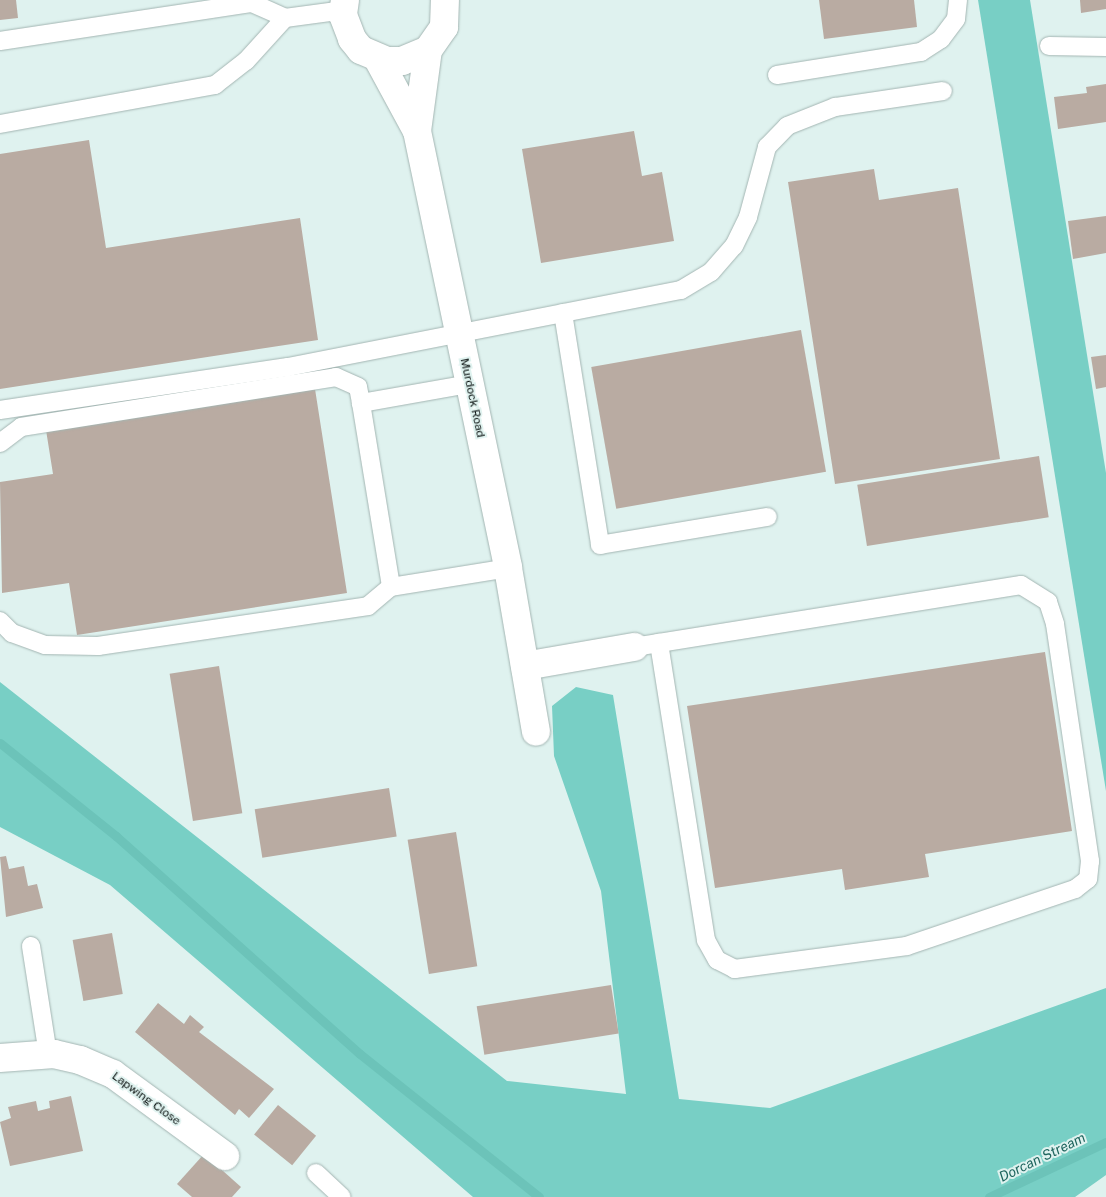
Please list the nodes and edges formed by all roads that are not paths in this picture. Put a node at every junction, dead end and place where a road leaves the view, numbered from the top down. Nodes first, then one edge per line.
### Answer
1 (958, 0) edge
2 (453, 4) edge
3 (344, 5) edge
4 (191, 6) edge
5 (285, 18) junction
6 (0, 41) edge
7 (1049, 46) dead end
8 (1106, 47) edge
9 (428, 50) junction
10 (378, 59) junction
11 (777, 75) dead end
12 (943, 91) dead end
13 (0, 124) edge
14 (417, 131) junction
15 (563, 314) junction
16 (459, 331) junction
17 (470, 384) junction
18 (361, 403) junction
19 (0, 410) edge
20 (0, 443) edge
21 (768, 517) dead end
22 (508, 568) junction
23 (391, 586) junction
24 (0, 621) edge
25 (647, 645) junction
26 (525, 666) junction
27 (536, 732) dead end
28 (31, 946) dead end
29 (48, 1054) junction
30 (0, 1058) edge
31 (225, 1156) dead end
32 (316, 1173) dead end
33 (342, 1197) edge

1 - 11 lane
2 - 9 street
3 - 5 lane
3 - 10 street
4 - 5 lane
4 - 6 lane
5 - 13 lane
7 - 8 lane
9 - 10 street
9 - 14 street, Murdock Road
10 - 14 street, Murdock Road
12 - 15 lane
14 - 16 street, Murdock Road
15 - 16 lane
15 - 21 lane
16 - 17 street, Murdock Road
16 - 19 lane
17 - 18 lane
17 - 22 street, Murdock Road
18 - 20 lane
18 - 23 lane
22 - 23 lane
22 - 26 street, Murdock Road
23 - 24 lane
25 - 25 lane
25 - 26 street
26 - 27 street, Murdock Road
28 - 29 lane
29 - 30 street, Lapwing Close
29 - 31 street, Lapwing Close
32 - 33 lane

